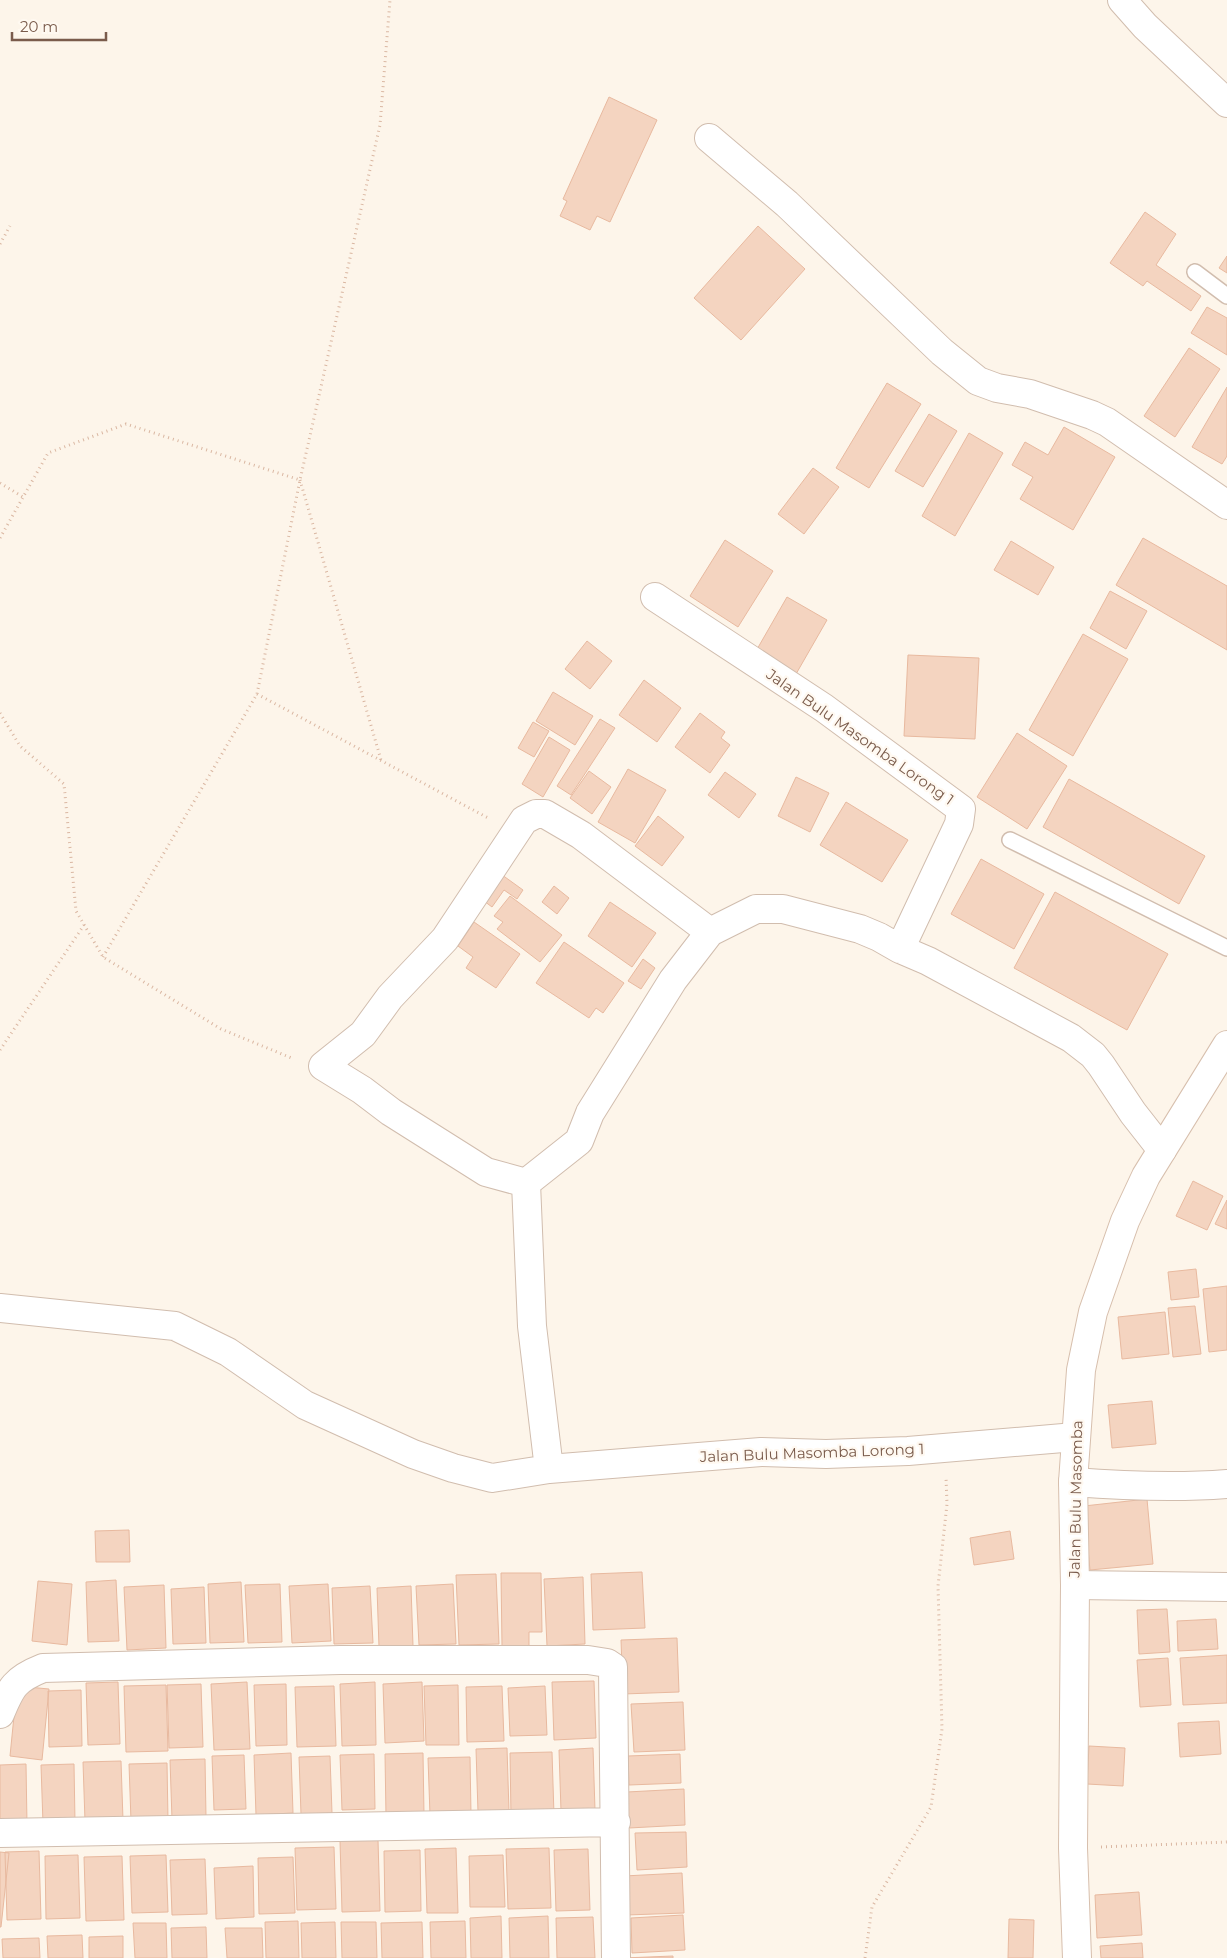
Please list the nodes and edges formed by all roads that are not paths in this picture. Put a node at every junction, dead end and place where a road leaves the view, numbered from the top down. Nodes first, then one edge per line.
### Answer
1 (1122, 0) edge
2 (1227, 103) edge
3 (708, 138) dead end
4 (1195, 272) dead end
5 (1227, 296) edge
6 (1227, 505) edge
7 (655, 597) dead end
8 (1010, 840) dead end
9 (710, 932) junction
10 (1227, 948) edge
11 (900, 949) junction
12 (1227, 1045) edge
13 (1162, 1150) junction
14 (526, 1183) junction
15 (0, 1308) edge
16 (1075, 1437) junction
17 (549, 1469) junction
18 (1073, 1482) junction
19 (1227, 1484) edge
20 (1075, 1585) junction
21 (1227, 1587) edge
22 (0, 1714) edge
23 (616, 1822) junction
24 (0, 1833) edge
25 (616, 1958) edge
26 (1077, 1958) edge

1 - 2 street
3 - 6 street
4 - 5 lane
7 - 11 street, Jalan Bulu Masomba Lorong 1
8 - 10 lane
9 - 11 street
9 - 14 street
9 - 14 street
11 - 13 street
12 - 13 street, Jalan Bulu Masomba
13 - 16 street, Jalan Bulu Masomba
14 - 17 street
15 - 17 street, Jalan Bulu Masomba Lorong 1
16 - 17 street, Jalan Bulu Masomba Lorong 1
16 - 18 street, Jalan Bulu Masomba
18 - 19 street
18 - 20 street, Jalan Bulu Masomba
20 - 21 street
20 - 26 street, Jalan Bulu Masomba
22 - 23 street
23 - 24 street
23 - 25 street

